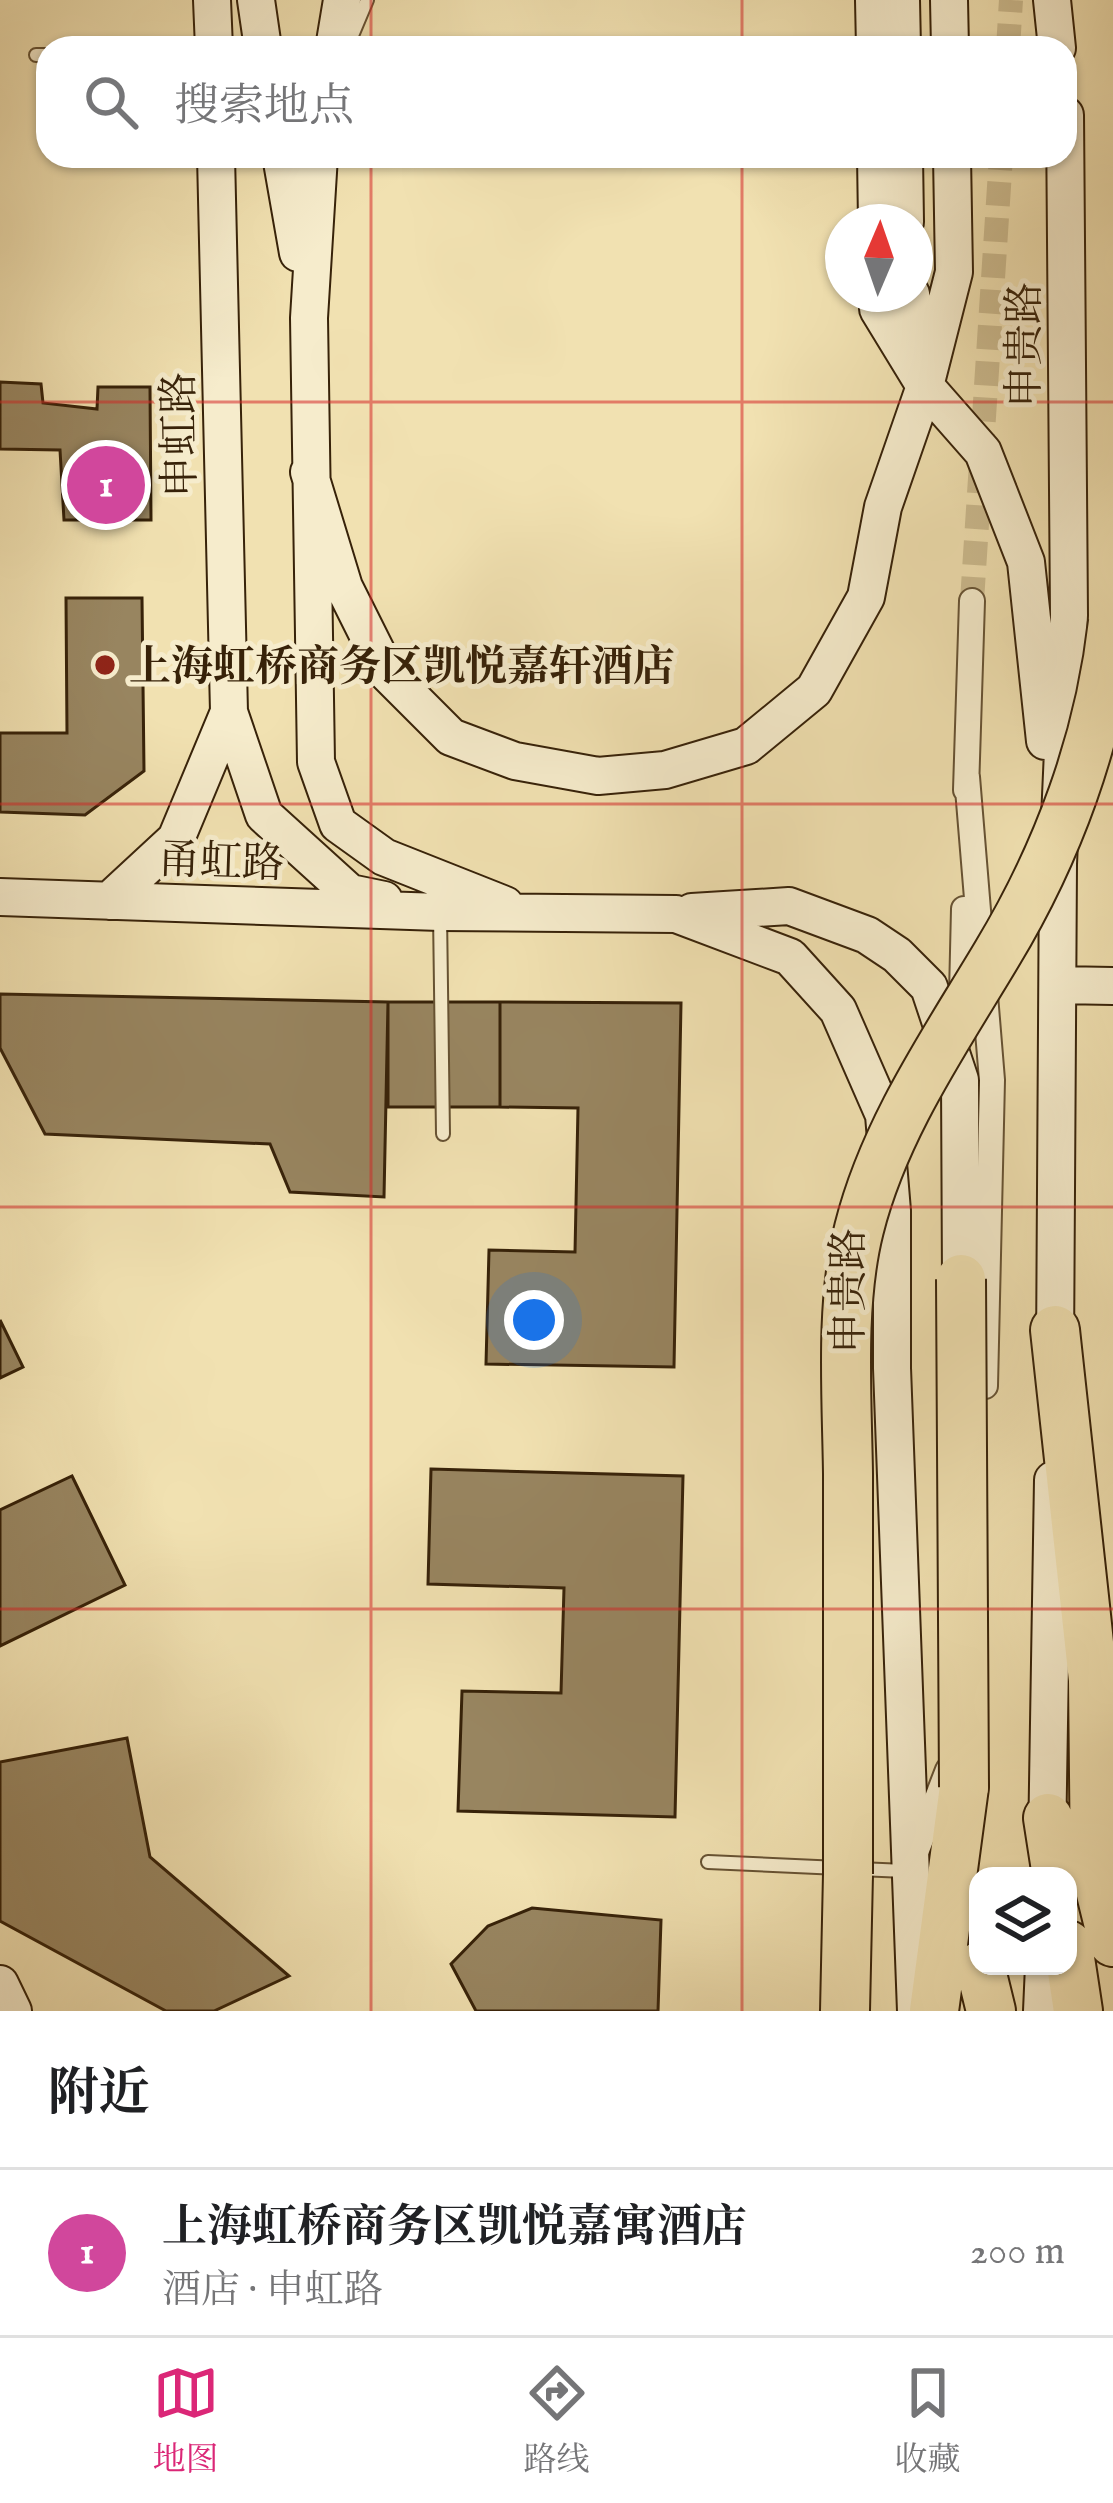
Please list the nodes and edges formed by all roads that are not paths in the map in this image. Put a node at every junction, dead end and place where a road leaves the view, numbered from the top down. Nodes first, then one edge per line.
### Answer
1 (212, 0) edge
2 (256, 0) edge
3 (341, 0) edge
4 (367, 0) edge
5 (874, 0) edge
6 (902, 0) edge
7 (949, 0) edge
8 (1052, 0) edge
9 (214, 36) edge
10 (261, 36) edge
11 (336, 36) edge
12 (351, 36) edge
13 (874, 36) edge
14 (902, 36) edge
15 (950, 36) edge
16 (1056, 36) edge
17 (216, 168) edge
18 (283, 168) edge
19 (318, 168) edge
20 (876, 168) edge
21 (904, 168) edge
22 (952, 168) edge
23 (1065, 168) edge
24 (877, 204) edge
25 (905, 204) edge
26 (880, 312) edge
27 (914, 312) edge
28 (309, 318) junction
29 (925, 386) junction
30 (309, 472) junction
31 (972, 601) tunnel mouth
32 (1113, 622) edge
33 (229, 712) junction
34 (967, 777) junction
35 (1058, 864) junction
36 (0, 897) edge
37 (109, 901) junction
38 (440, 912) junction
39 (525, 913) junction
40 (676, 914) junction
41 (1058, 985) junction
42 (1113, 986) edge
43 (960, 1080) junction
44 (443, 1134) dead end
45 (961, 1279) joint
46 (1055, 1330) junction
47 (964, 1787) junction
48 (1048, 1818) junction
49 (708, 1862) dead end
50 (971, 1867) edge
51 (1046, 1867) edge
52 (1056, 1867) edge
53 (908, 1871) junction
54 (1113, 1942) edge
55 (982, 1975) edge
56 (1044, 1975) edge
57 (1072, 1975) edge
58 (0, 1984) edge
59 (13, 2011) edge
60 (845, 2011) edge
61 (916, 2011) edge
62 (934, 2011) edge
63 (992, 2011) edge
64 (1042, 2011) edge
65 (1078, 2011) edge

1 - 9 main road
2 - 10 main road
3 - 11 main road
4 - 12 lane
5 - 13 main road
6 - 14 main road
7 - 15 main road
8 - 16 main road
17 - 33 main road, 申虹路
18 - 28 main road
19 - 28 main road
20 - 24 main road
21 - 25 main road
22 - 29 main road, 申贵路
23 - 35 main road, 申贵路
26 - 29 main road
27 - 29 main road
28 - 30 main road
29 - 30 main road
29 - 35 main road, 申贵路
30 - 39 main road
31 - 34 street
32 - 60 highway, bridge
33 - 37 main road, 申虹路
33 - 38 main road, 申虹路
34 - 43 street
34 - 53 street
35 - 41 main road, 申贵路
36 - 37 main road, 甬虹路
37 - 38 main road, 甬虹路
38 - 39 main road, 申贵路
38 - 44 lane
39 - 40 main road, 申贵路
40 - 43 main road
40 - 53 main road, 申贵路
41 - 42 main road
41 - 46 main road, 申贵路
43 - 45 main road
45 - 47 highway, bridge
46 - 48 main road, 申贵路
46 - 54 highway
47 - 50 highway
47 - 62 highway
48 - 51 main road, 申贵路
48 - 52 highway
49 - 53 lane
53 - 61 main road, 申贵路
55 - 63 highway
56 - 64 main road
57 - 65 highway
58 - 59 main road

